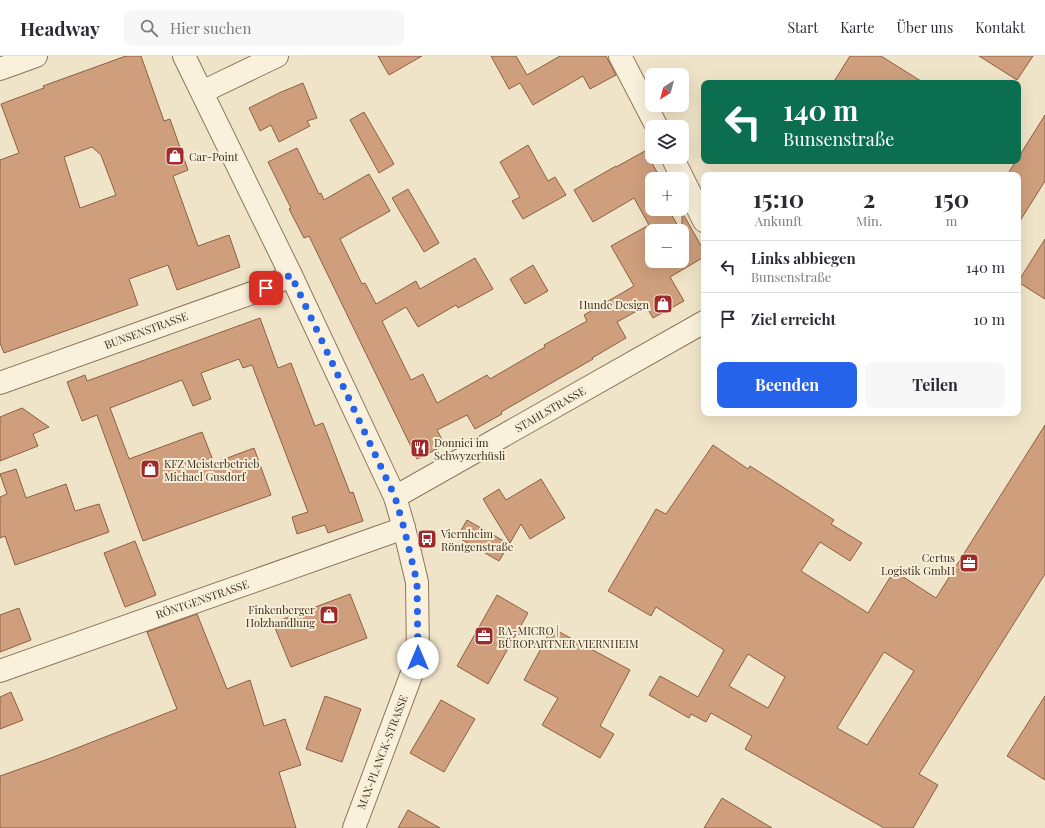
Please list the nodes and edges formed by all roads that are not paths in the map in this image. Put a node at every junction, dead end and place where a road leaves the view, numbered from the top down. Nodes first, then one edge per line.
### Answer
1 (36, 56) edge
2 (184, 56) edge
3 (277, 56) edge
4 (620, 56) edge
5 (0, 69) edge
6 (202, 92) junction
7 (653, 120) edge
8 (676, 164) edge
9 (701, 215) edge
10 (291, 275) junction
11 (701, 324) edge
12 (0, 383) edge
13 (395, 497) junction
14 (404, 528) junction
15 (0, 671) edge
16 (354, 828) edge

1 - 5 street
2 - 6 street, MAX-PLANCK-STRASSE
3 - 6 street
4 - 7 street
6 - 10 street, MAX-PLANCK-STRASSE
8 - 9 street
10 - 12 street, BUNSENSTRASSE
10 - 13 street, MAX-PLANCK-STRASSE
11 - 13 street, STAHLSTRASSE
13 - 14 street, MAX-PLANCK-STRASSE
14 - 15 street, RÖNTGENSTRASSE
14 - 16 street, MAX-PLANCK-STRASSE

